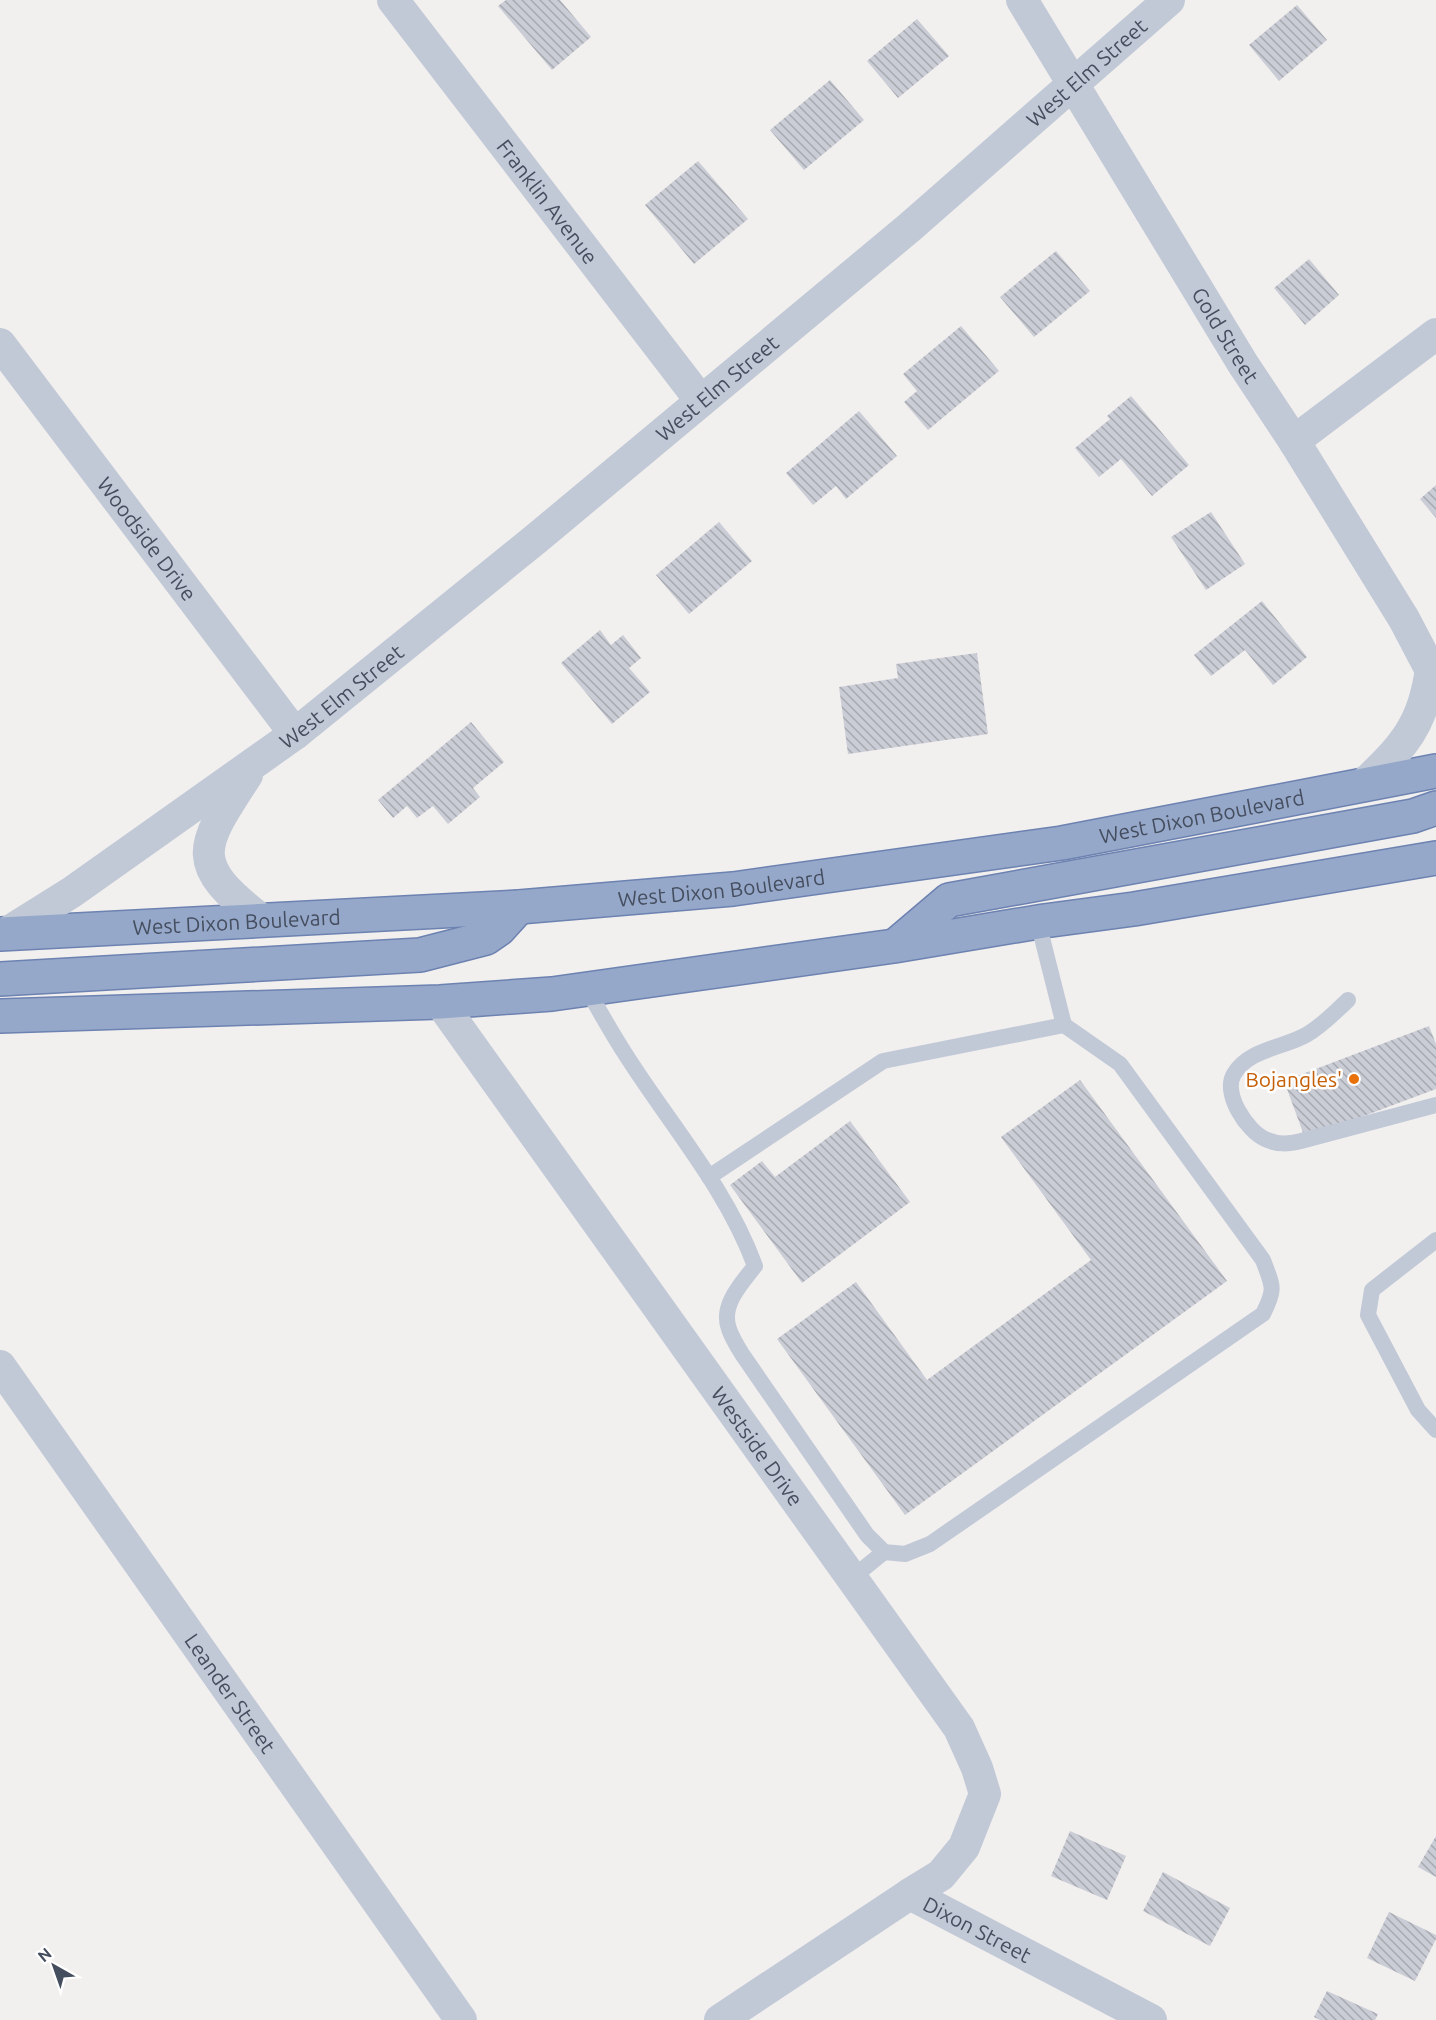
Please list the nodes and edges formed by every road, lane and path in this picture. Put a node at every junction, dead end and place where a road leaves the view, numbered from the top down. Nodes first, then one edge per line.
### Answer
1 (393, 0) edge
2 (1022, 0) edge
3 (1169, 0) edge
4 (1072, 86) junction
5 (1436, 334) edge
6 (0, 344) edge
7 (701, 401) junction
8 (1294, 441) junction
9 (1433, 674) edge
10 (295, 734) junction
11 (256, 762) junction
12 (1436, 771) edge
13 (1364, 785) junction
14 (1436, 808) edge
15 (1436, 858) edge
16 (519, 907) junction
17 (262, 920) junction
18 (1038, 922) junction
19 (2, 934) edge
20 (894, 946) junction
21 (0, 979) edge
22 (587, 989) junction
23 (1348, 1000) dead end
24 (440, 1002) junction
25 (0, 1016) edge
26 (1064, 1025) junction
27 (1436, 1105) edge
28 (709, 1177) junction
29 (1436, 1240) edge
30 (0, 1366) edge
31 (1436, 1430) edge
32 (884, 1552) junction
33 (852, 1578) junction
34 (910, 1894) junction
35 (461, 2020) edge
36 (720, 2020) edge
37 (1150, 2020) edge

1 - 7 street, Franklin Avenue
2 - 4 street, Gold Street
3 - 4 street, West Elm Street
4 - 7 street, West Elm Street
4 - 8 street, Gold Street
5 - 8 street
6 - 10 street, Woodside Drive
7 - 10 street, West Elm Street
8 - 9 street, Gold Street
9 - 13 street, Gold Street
10 - 11 street, West Elm Street
11 - 17 street, West Elm Street
11 - 19 street, West Elm Street
12 - 13 highway, West Dixon Boulevard
13 - 16 highway, West Dixon Boulevard
14 - 20 highway
15 - 18 highway
16 - 17 highway, West Dixon Boulevard
16 - 21 highway
17 - 19 highway, West Dixon Boulevard
18 - 20 highway
18 - 26 lane
20 - 22 highway
22 - 24 highway
22 - 28 lane
23 - 27 lane
24 - 25 highway
24 - 33 street, Westside Drive
26 - 28 lane
26 - 32 lane
28 - 32 lane
29 - 31 lane
30 - 35 street, Leander Street
32 - 33 lane
33 - 34 street, Westside Drive
34 - 36 street, Dixon Street
34 - 37 street, Dixon Street

